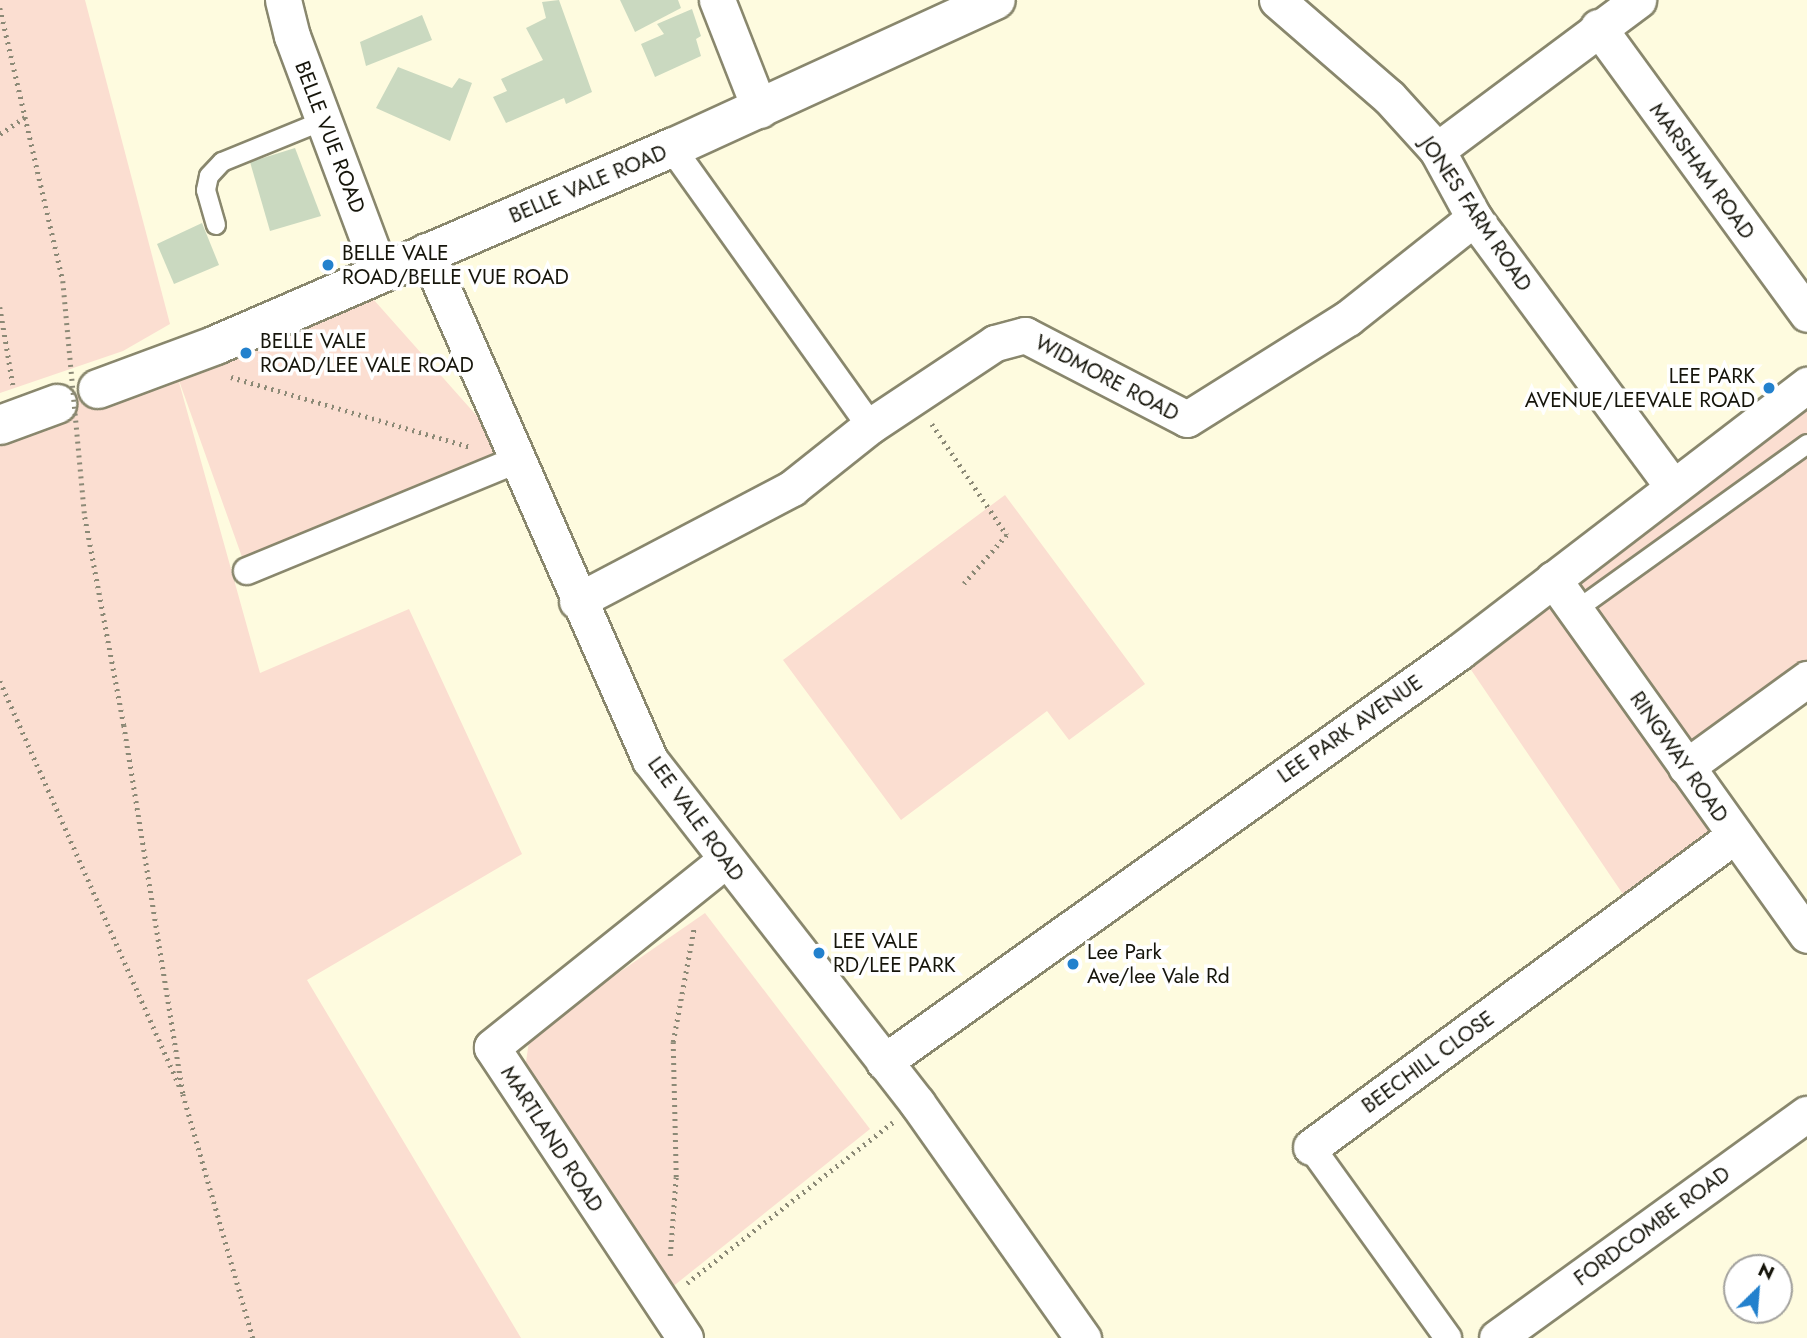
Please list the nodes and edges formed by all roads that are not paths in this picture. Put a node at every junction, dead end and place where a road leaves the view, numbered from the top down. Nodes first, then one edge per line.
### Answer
1 (283, 0) edge
2 (717, 0) edge
3 (996, 0) edge
4 (1277, 0) edge
5 (1638, 0) edge
6 (1598, 27) junction
7 (760, 110) junction
8 (325, 120) junction
9 (672, 148) junction
10 (1437, 150) junction
11 (1474, 218) junction
12 (216, 226) dead end
13 (426, 251) junction
14 (381, 274) junction
15 (1807, 314) edge
16 (1807, 385) edge
17 (98, 389) dead end
18 (57, 404) dead end
19 (9, 422) edge
20 (870, 426) junction
21 (1807, 444) edge
22 (516, 460) junction
23 (1672, 486) junction
24 (247, 571) dead end
25 (1553, 579) junction
26 (578, 601) junction
27 (1575, 611) junction
28 (1807, 679) edge
29 (1686, 766) junction
30 (1734, 836) junction
31 (725, 860) junction
32 (1807, 935) edge
33 (884, 1062) junction
34 (1807, 1114) edge
35 (1311, 1147) joint
36 (685, 1338) edge
37 (1083, 1338) edge
38 (1448, 1338) edge
39 (1497, 1338) edge

1 - 8 street, BELLE VUE ROAD
2 - 7 street
3 - 7 main road, BELLE VALE ROAD
4 - 10 street, JONES FARM ROAD
5 - 6 street
6 - 10 street
6 - 15 street, MARSHAM ROAD
7 - 9 main road, BELLE VALE ROAD
8 - 12 lane
8 - 14 street, BELLE VUE ROAD
9 - 13 main road, BELLE VALE ROAD
9 - 20 street
10 - 11 street, JONES FARM ROAD
11 - 20 street, WIDMORE ROAD
11 - 23 street, JONES FARM ROAD
13 - 14 main road, BELLE VALE ROAD
13 - 22 street, LEE VALE ROAD
14 - 17 main road, BELLE VALE ROAD
16 - 23 street, LEE PARK AVENUE
18 - 19 main road
20 - 26 street, WIDMORE ROAD
21 - 27 lane
22 - 24 street
22 - 26 street, LEE VALE ROAD
23 - 25 street, LEE PARK AVENUE
25 - 27 street, RINGWAY ROAD
25 - 33 street, LEE PARK AVENUE
26 - 31 street, LEE VALE ROAD
27 - 29 street, RINGWAY ROAD
28 - 29 street
29 - 30 street, RINGWAY ROAD
30 - 32 street, RINGWAY ROAD
30 - 35 street, BEECHILL CLOSE
31 - 33 street, LEE VALE ROAD
31 - 36 street, MARTLAND ROAD
33 - 37 street, LEE VALE ROAD
34 - 39 street, FORDCOMBE ROAD
35 - 38 street, BEECHILL CLOSE

